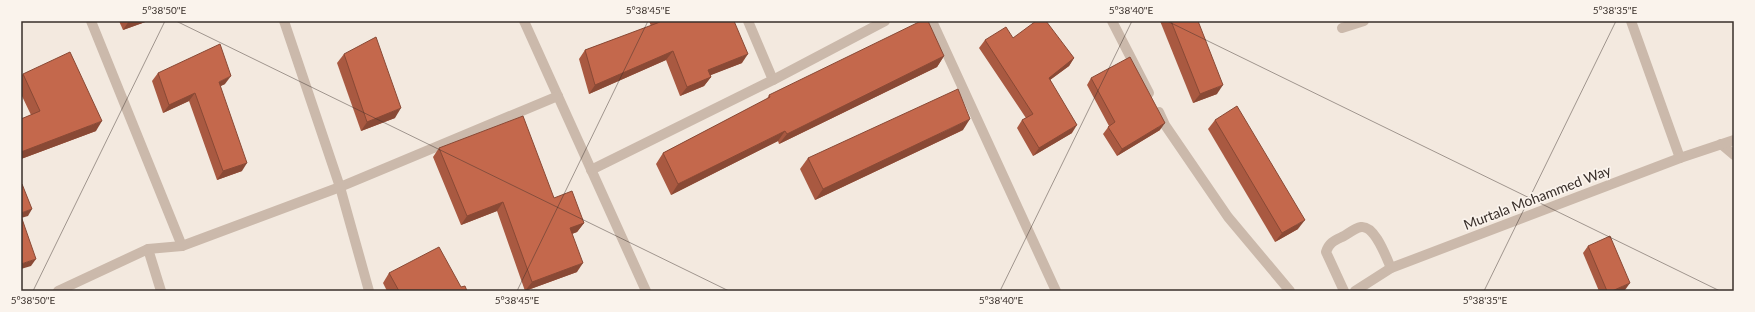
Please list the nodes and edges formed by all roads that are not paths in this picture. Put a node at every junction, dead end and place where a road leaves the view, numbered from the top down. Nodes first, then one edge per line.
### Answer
1 (91, 21) edge
2 (284, 21) edge
3 (524, 21) edge
4 (748, 21) edge
5 (885, 21) edge
6 (932, 21) edge
7 (1112, 21) edge
8 (1364, 21) edge
9 (1630, 21) edge
10 (1342, 28) dead end
11 (773, 80) junction
12 (558, 96) junction
13 (1734, 140) edge
14 (1721, 144) junction
15 (1734, 155) edge
16 (1680, 158) junction
17 (591, 170) junction
18 (340, 187) junction
19 (182, 246) junction
20 (148, 249) junction
21 (1391, 268) junction
22 (58, 291) edge
23 (161, 291) edge
24 (369, 291) edge
25 (646, 291) edge
26 (1056, 291) edge
27 (1290, 291) edge
28 (1344, 291) edge
29 (1355, 291) edge

1 - 19 street
2 - 18 street
3 - 12 street
4 - 11 street
5 - 11 street
6 - 26 street
7 - 27 street
8 - 10 street
9 - 16 street
11 - 17 street
12 - 17 street
12 - 18 street
13 - 14 street, Murtala Mohammed Way
14 - 15 street
14 - 16 street, Murtala Mohammed Way
16 - 21 street, Murtala Mohammed Way
17 - 25 street
18 - 19 street
18 - 24 street
19 - 20 street
20 - 22 street
20 - 23 street
21 - 28 street
21 - 29 street, Murtala Mohammed Way

